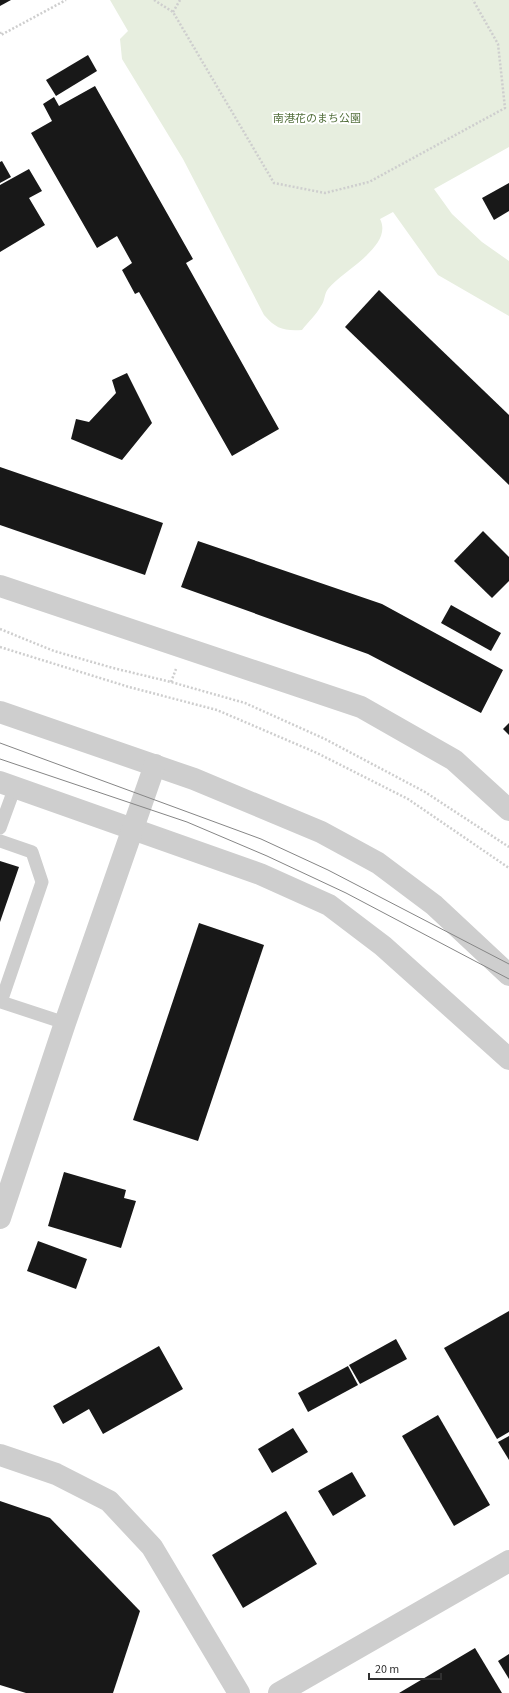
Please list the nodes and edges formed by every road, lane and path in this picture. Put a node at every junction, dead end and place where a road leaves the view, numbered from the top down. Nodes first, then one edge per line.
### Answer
1 (66, 0) edge
2 (154, 0) edge
3 (180, 0) edge
4 (473, 0) edge
5 (173, 12) junction
6 (0, 34) edge
7 (0, 586) edge
8 (0, 629) edge
9 (0, 646) edge
10 (0, 712) edge
11 (155, 765) junction
12 (8, 785) edge
13 (509, 810) edge
14 (0, 828) edge
15 (132, 829) junction
16 (0, 841) edge
17 (509, 847) edge
18 (509, 868) edge
19 (509, 975) edge
20 (1, 1002) edge
21 (65, 1023) junction
22 (509, 1059) edge
23 (0, 1218) edge
24 (0, 1454) edge
25 (509, 1561) edge
26 (239, 1693) edge
27 (279, 1693) edge

1 - 6 path
2 - 5 path
3 - 5 path
4 - 5 path
7 - 13 street
8 - 17 path
9 - 18 path
10 - 11 street
11 - 15 street
11 - 19 street
12 - 14 lane
12 - 15 street
15 - 21 street
15 - 22 street
16 - 20 lane
20 - 21 lane
21 - 23 street
24 - 26 street
25 - 27 street

